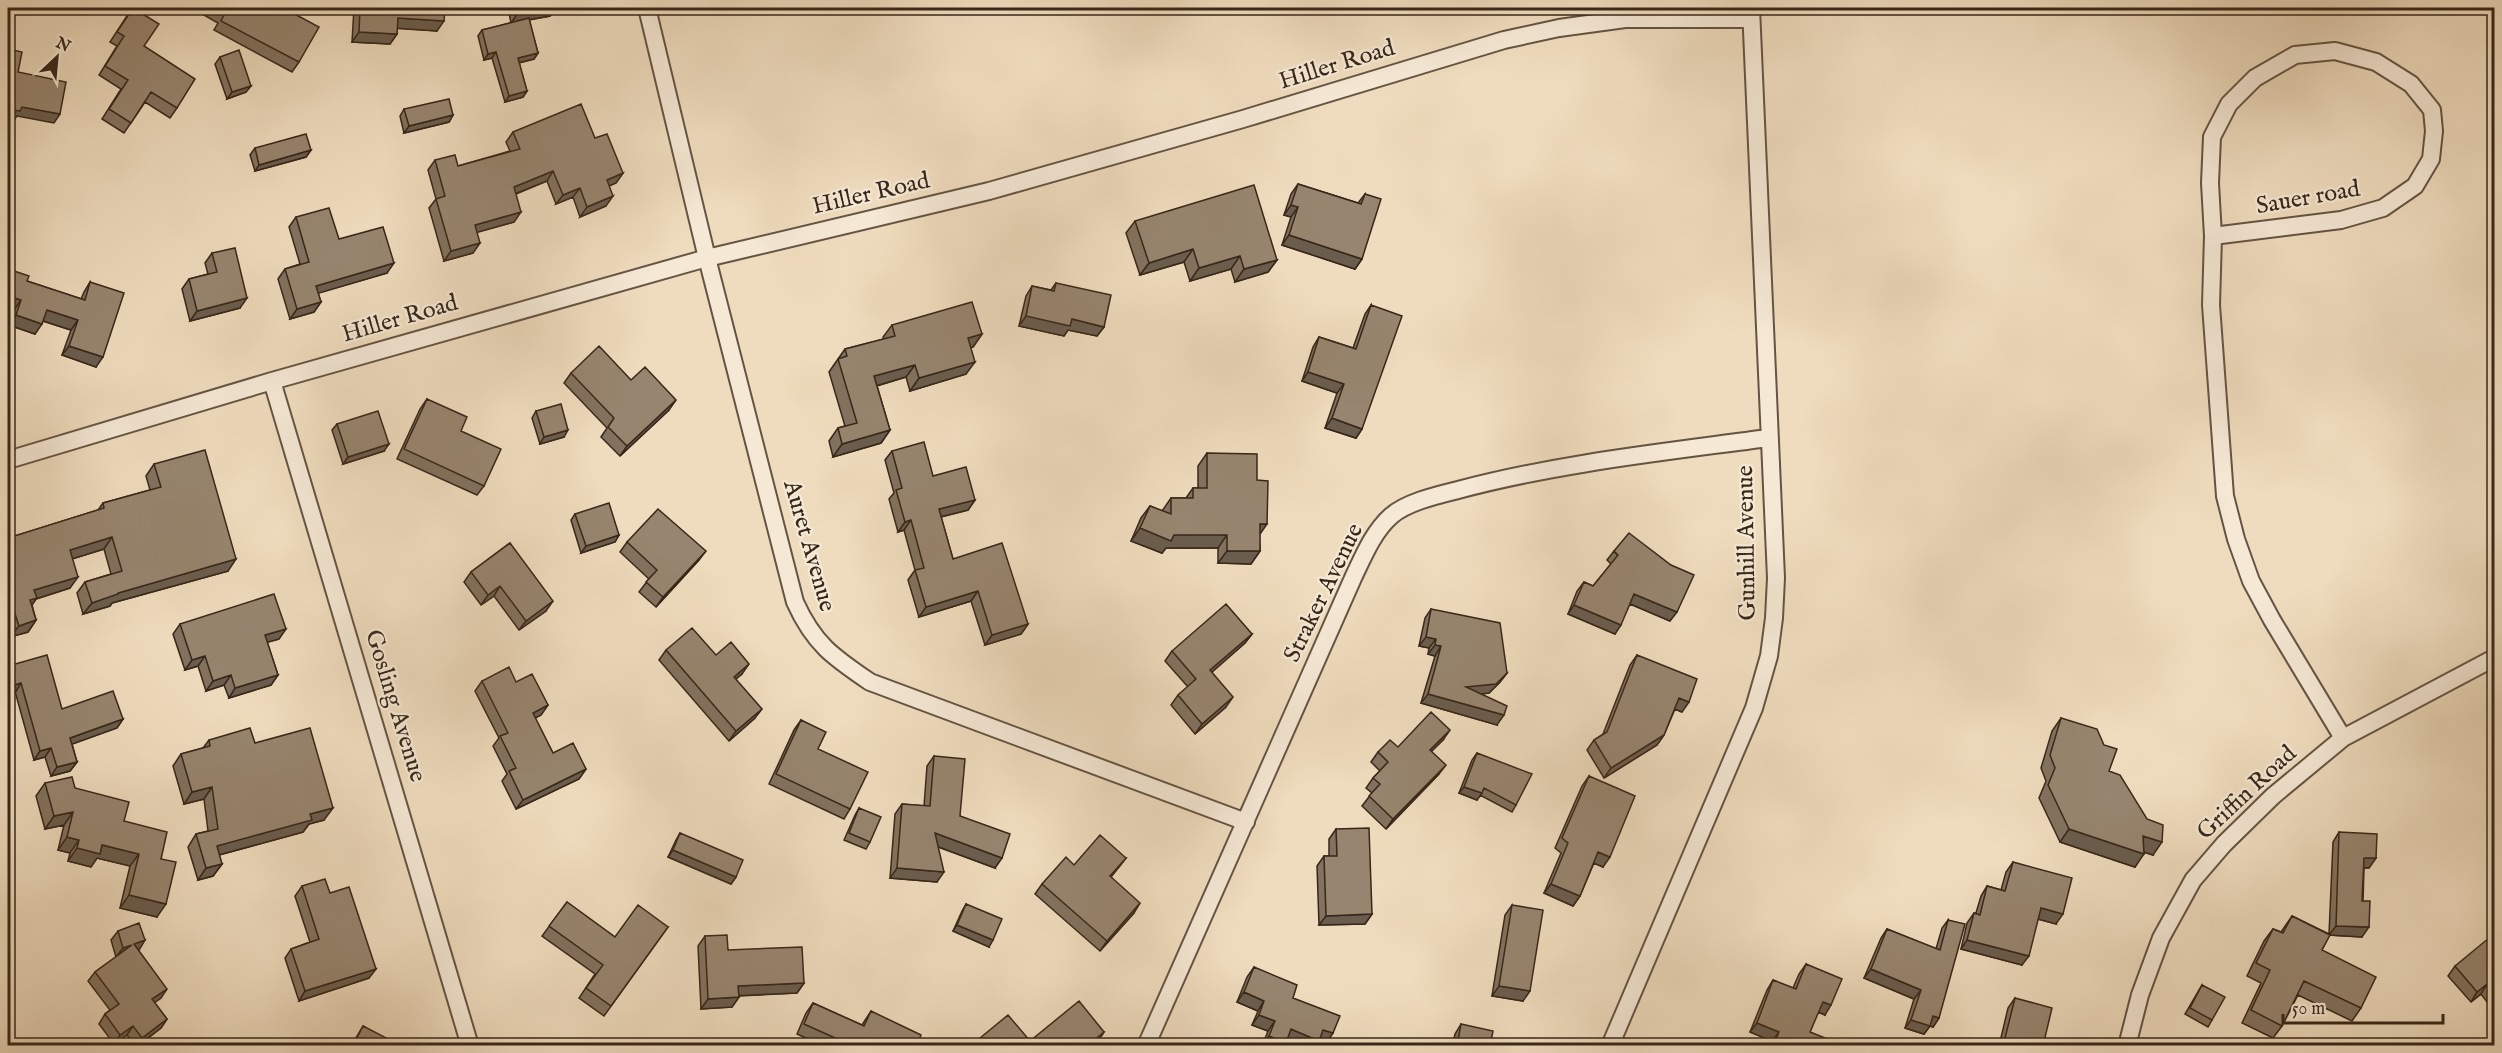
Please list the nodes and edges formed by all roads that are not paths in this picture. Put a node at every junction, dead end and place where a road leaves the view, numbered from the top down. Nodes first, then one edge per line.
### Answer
1 (647, 8) edge
2 (1751, 13) edge
3 (2213, 236) junction
4 (707, 258) junction
5 (272, 381) junction
6 (1768, 438) junction
7 (8, 460) edge
8 (2494, 658) edge
9 (2343, 738) junction
10 (1246, 822) junction
11 (470, 1046) edge
12 (1146, 1046) edge
13 (1611, 1046) edge
14 (2127, 1046) edge

1 - 4 street, Auret Avenue
2 - 4 street, Hiller Road
2 - 6 street, Gunhill Avenue
3 - 3 street, Sauer road
3 - 9 street, Sauer road
4 - 5 street, Hiller Road
4 - 10 street, Auret Avenue
5 - 7 street, Hiller Road
5 - 11 street, Gosling Avenue
6 - 10 street, Straker Avenue
6 - 13 street, Gunhill Avenue
8 - 9 street, Griffin Road
9 - 14 street, Griffin Road
10 - 12 street, Straker Avenue

